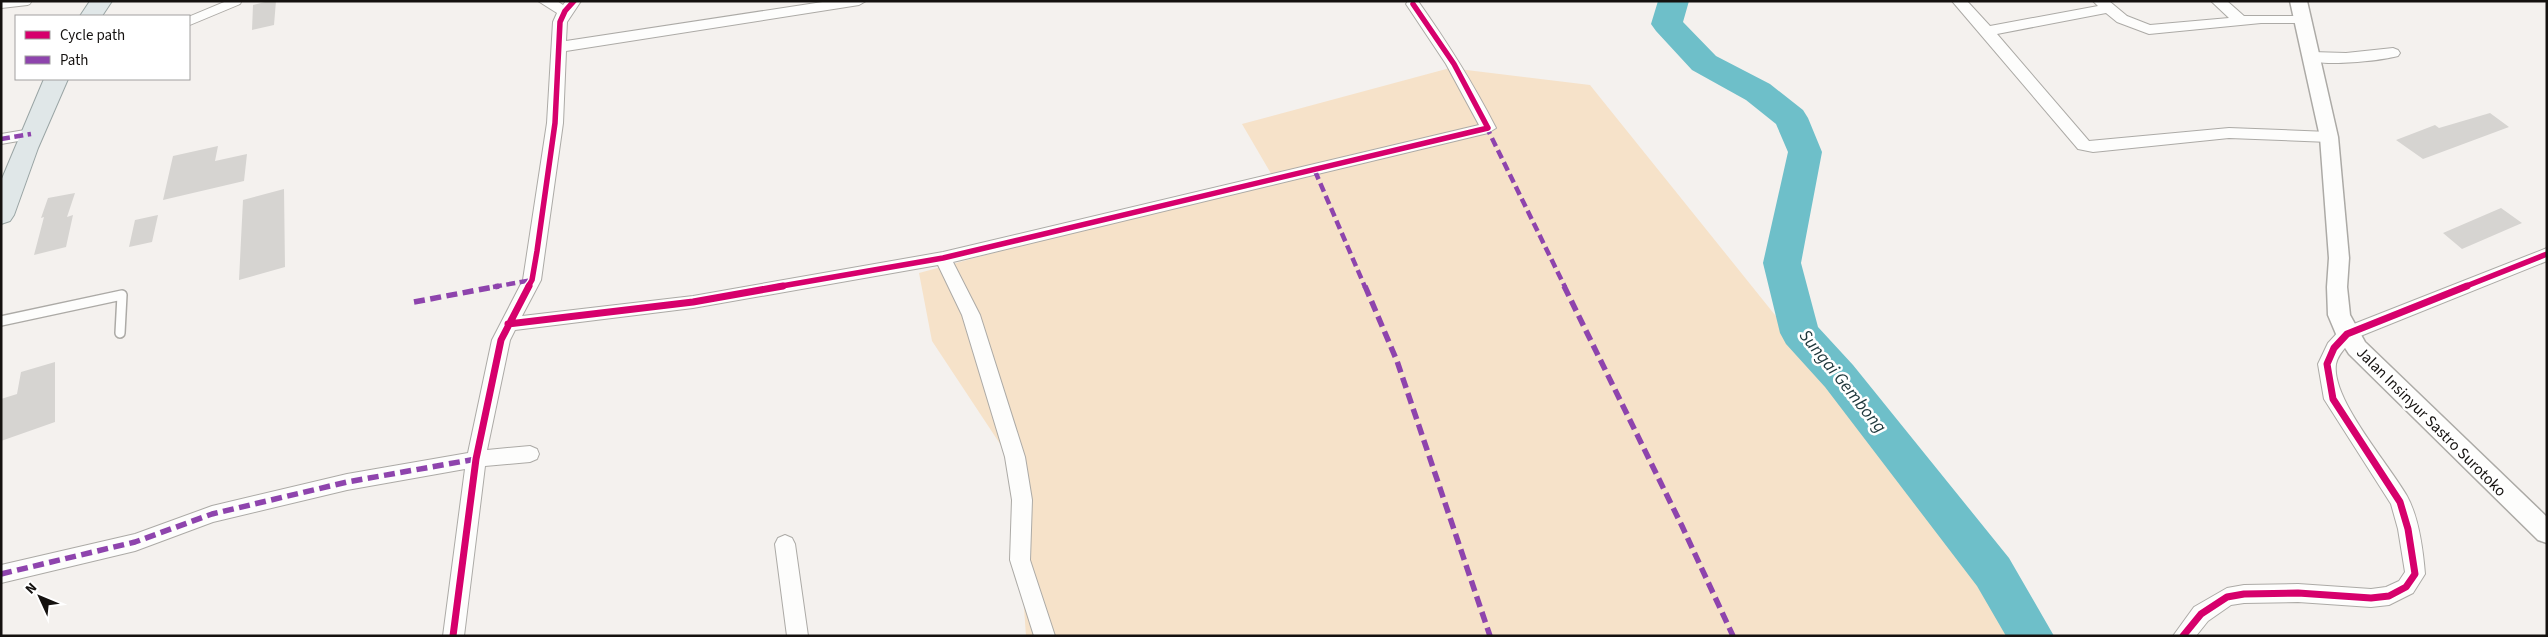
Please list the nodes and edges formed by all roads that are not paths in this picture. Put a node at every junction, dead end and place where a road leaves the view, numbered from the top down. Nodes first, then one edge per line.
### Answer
1 (27, 1) edge
2 (101, 1) edge
3 (238, 1) edge
4 (545, 1) edge
5 (859, 1) edge
6 (1959, 1) edge
7 (2218, 1) edge
8 (1, 4) edge
9 (1414, 4) dead end
10 (2104, 5) edge
11 (569, 6) edge
12 (2300, 10) edge
13 (92, 15) edge
14 (190, 21) edge
15 (2241, 21) junction
16 (1988, 31) junction
17 (559, 48) junction
18 (2393, 53) dead end
19 (2312, 57) junction
20 (56, 80) edge
21 (31, 134) junction
22 (2329, 137) junction
23 (1, 139) edge
24 (1, 215) edge
25 (2547, 254) edge
26 (943, 258) junction
27 (1, 321) edge
28 (508, 324) junction
29 (120, 333) dead end
30 (2347, 334) junction
31 (530, 454) dead end
32 (476, 458) junction
33 (2547, 533) edge
34 (785, 544) dead end
35 (1, 574) edge
36 (1038, 633) edge
37 (453, 636) edge
38 (798, 636) edge
39 (2183, 636) edge

1 - 8 lane
2 - 13 main road
3 - 14 lane
4 - 11 street
5 - 17 street
6 - 16 street
7 - 15 street
9 - 26 street
10 - 15 street
10 - 16 street
11 - 17 street
12 - 15 street
12 - 19 street, Jalan Insinyur Sastro Surotoko
16 - 22 street
17 - 28 street
18 - 19 street
19 - 22 street, Jalan Insinyur Sastro Surotoko
20 - 21 main road
21 - 23 street
21 - 24 main road
22 - 30 street, Jalan Insinyur Sastro Surotoko
25 - 30 street
26 - 28 street
26 - 36 street
27 - 29 lane
28 - 32 street
30 - 33 street, Jalan Insinyur Sastro Surotoko
30 - 39 street
31 - 32 street
32 - 35 street
32 - 37 street
34 - 38 street

